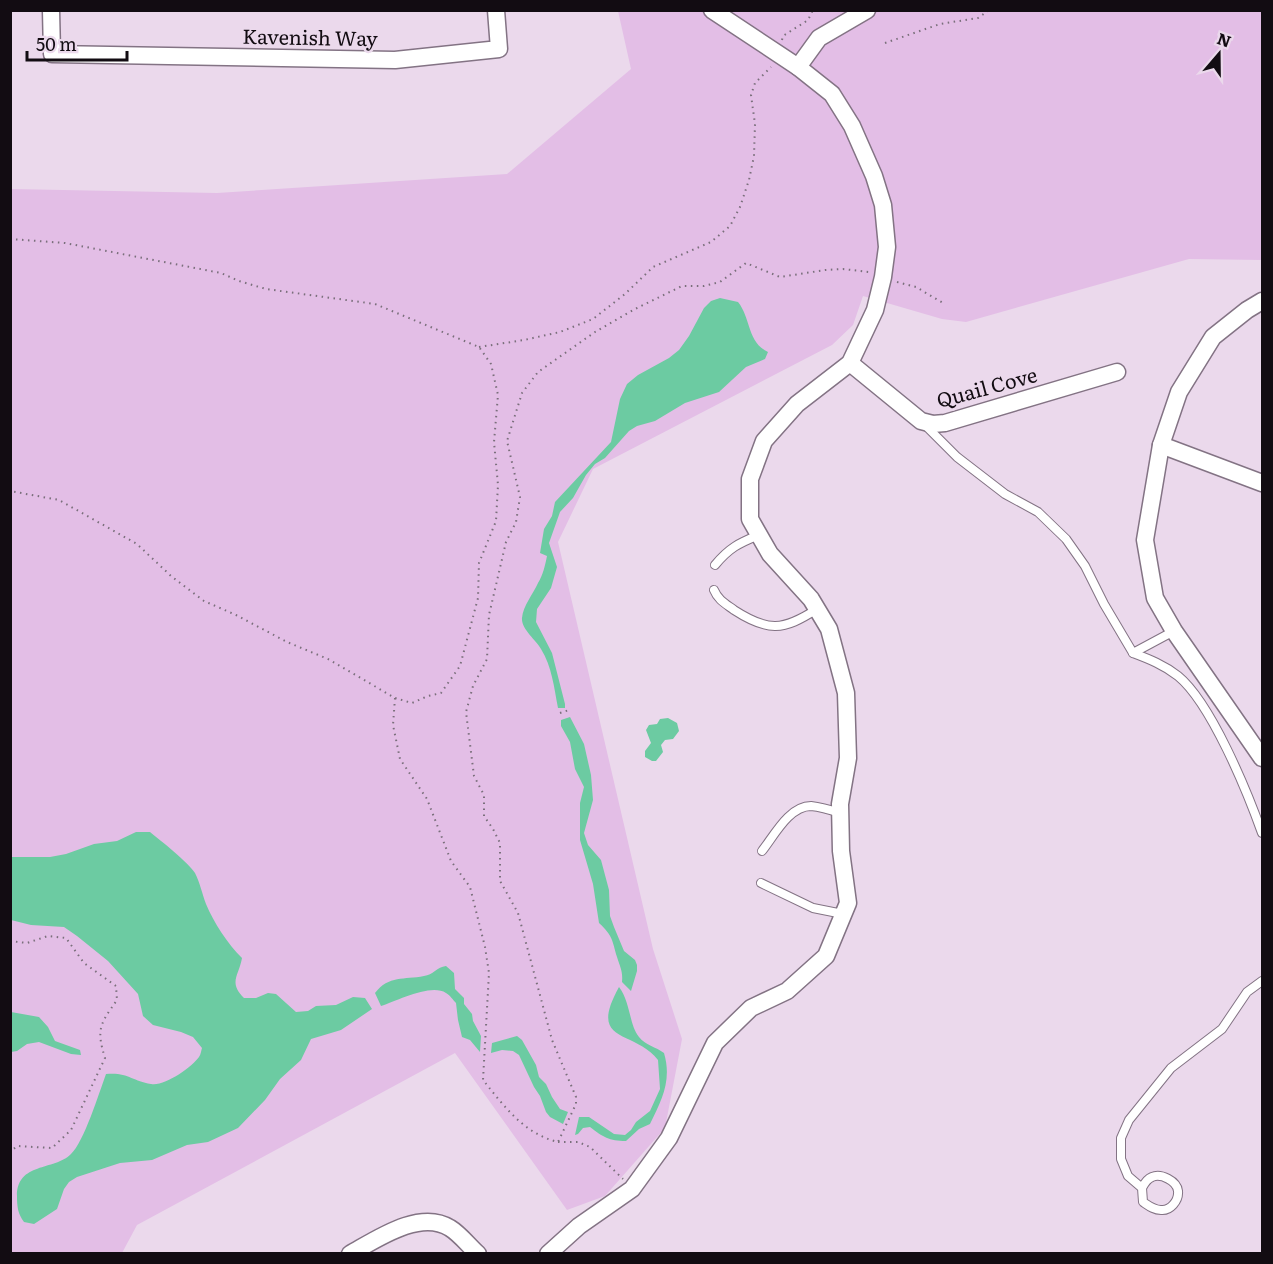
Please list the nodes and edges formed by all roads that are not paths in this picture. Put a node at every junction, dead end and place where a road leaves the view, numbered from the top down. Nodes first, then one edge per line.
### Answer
1 (51, 10) edge
2 (496, 10) edge
3 (712, 10) edge
4 (867, 10) edge
5 (798, 67) junction
6 (1263, 301) edge
7 (850, 363) junction
8 (1118, 372) dead end
9 (921, 421) junction
10 (1161, 445) junction
11 (1263, 483) edge
12 (759, 535) junction
13 (715, 565) dead end
14 (714, 590) dead end
15 (817, 609) junction
16 (1174, 631) junction
17 (1133, 653) junction
18 (1263, 758) edge
19 (840, 813) junction
20 (1263, 832) edge
21 (762, 851) dead end
22 (760, 883) dead end
23 (843, 914) junction
24 (1263, 981) edge
25 (1142, 1188) junction
26 (350, 1254) edge
27 (478, 1254) edge
28 (548, 1254) edge

1 - 2 street, Kavenish Way
3 - 5 street
4 - 5 street
5 - 7 street
6 - 10 street
7 - 9 street, Quail Cove
7 - 12 street
8 - 9 street, Quail Cove
9 - 17 lane
10 - 11 street
10 - 16 street
12 - 13 lane
12 - 15 street
14 - 15 lane
15 - 19 street
16 - 17 lane
16 - 18 street
17 - 20 lane
19 - 21 lane
19 - 23 street
22 - 23 lane
23 - 28 street
24 - 25 lane
25 - 25 lane
26 - 27 street

